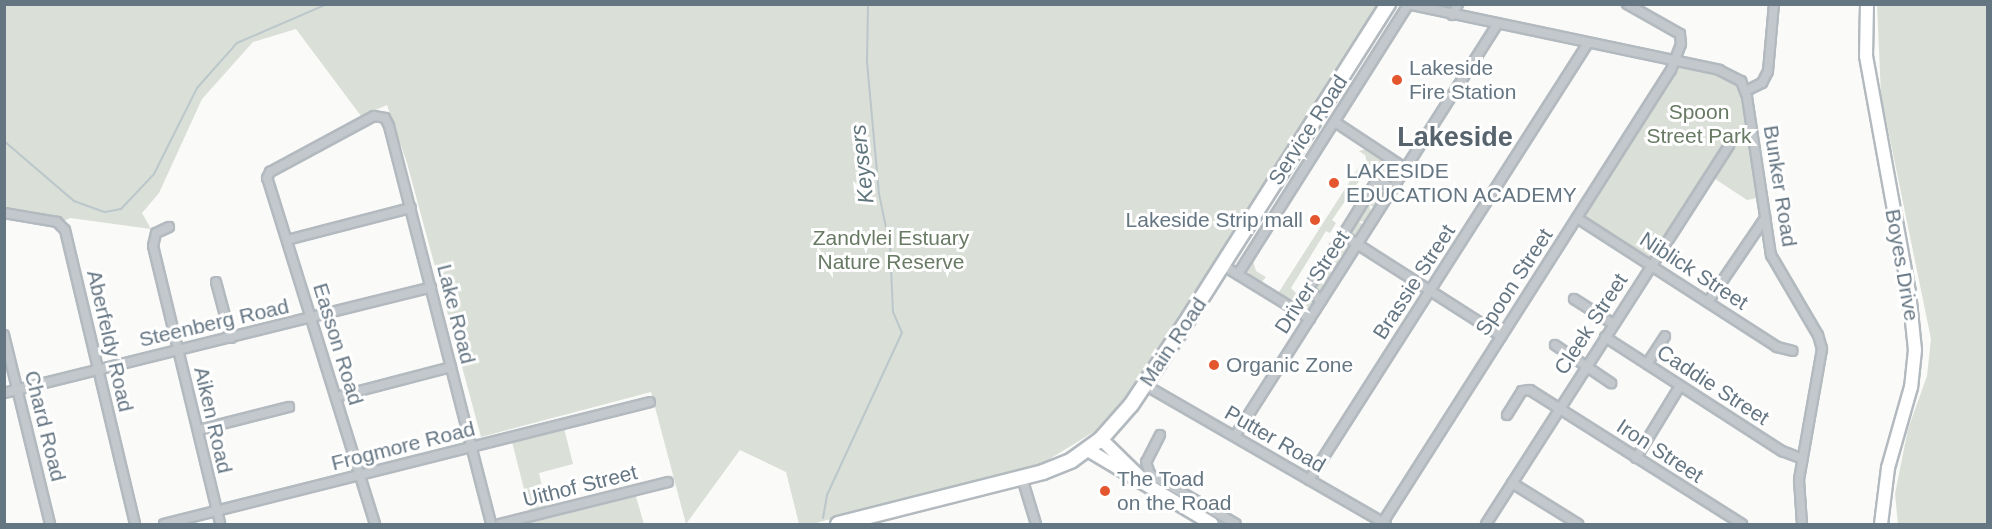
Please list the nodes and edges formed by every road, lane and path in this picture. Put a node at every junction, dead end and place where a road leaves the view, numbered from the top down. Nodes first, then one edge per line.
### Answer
1 (1388, 4) edge
2 (1458, 4) edge
3 (1627, 4) edge
4 (1774, 4) edge
5 (1867, 4) edge
6 (1408, 5) edge
7 (1452, 15) junction
8 (1497, 24) junction
9 (1588, 43) junction
10 (1359, 52) junction
11 (1373, 61) junction
12 (1674, 61) junction
13 (1746, 91) junction
14 (381, 116) joint
15 (1335, 122) junction
16 (1729, 145) dead end
17 (1406, 169) junction
18 (1393, 189) junction
19 (411, 208) junction
20 (4, 213) edge
21 (1577, 218) junction
22 (1765, 218) junction
23 (168, 227) dead end
24 (1346, 237) junction
25 (287, 240) junction
26 (1358, 244) junction
27 (1651, 265) junction
28 (1224, 266) junction
29 (1238, 274) junction
30 (216, 282) dead end
31 (431, 288) junction
32 (1430, 290) junction
33 (1574, 299) dead end
34 (1321, 301) junction
35 (1708, 302) junction
36 (311, 319) junction
37 (1310, 319) junction
38 (1612, 323) junction
39 (4, 335) edge
40 (1501, 336) junction
41 (1605, 336) junction
42 (1665, 336) dead end
43 (231, 338) junction
44 (1555, 345) dead end
45 (178, 351) junction
46 (1793, 351) dead end
47 (1647, 364) junction
48 (1586, 366) junction
49 (451, 367) junction
50 (98, 369) junction
51 (1611, 383) dead end
52 (1145, 385) junction
53 (1680, 386) junction
54 (18, 389) junction
55 (4, 393) edge
56 (336, 397) junction
57 (650, 402) dead end
58 (289, 407) dead end
59 (1559, 408) junction
60 (1507, 415) dead end
61 (198, 430) junction
62 (1160, 435) dead end
63 (1235, 436) junction
64 (1101, 439) junction
65 (471, 447) junction
66 (1088, 450) junction
67 (1636, 458) junction
68 (1803, 459) junction
69 (360, 476) junction
70 (1022, 478) junction
71 (1309, 480) junction
72 (669, 482) dead end
73 (1512, 483) junction
74 (1157, 488) junction
75 (217, 511) junction
76 (844, 524) edge
77 (1211, 524) edge
78 (1384, 524) edge
79 (50, 525) edge
80 (135, 525) edge
81 (164, 525) edge
82 (220, 525) edge
83 (375, 525) edge
84 (491, 525) edge
85 (500, 525) edge
86 (1036, 525) edge
87 (1236, 525) edge
88 (1486, 525) edge
89 (1578, 525) edge
90 (1742, 525) edge
91 (1802, 525) edge
92 (1881, 525) edge

1 - 10 main road, Main Road
2 - 7 street
3 - 12 street
4 - 13 street
5 - 92 main road, Boyes Drive
6 - 7 street
6 - 11 street, Service Road
7 - 8 street
8 - 9 street
8 - 17 street, Driver Street
9 - 12 street
9 - 32 street, Brassie Street
10 - 11 street
10 - 28 main road, Main Road
11 - 15 street, Service Road
12 - 13 street
12 - 21 street, Spoon Street
13 - 22 street, Bunker Road
14 - 19 street, Lake Road
14 - 25 street, Easson Road
15 - 17 street
15 - 29 street, Service Road
16 - 27 street, Cleek Street
17 - 18 street, Driver Street
18 - 24 street
18 - 26 street, Driver Street
19 - 25 street
19 - 31 street, Lake Road
20 - 50 street, Aberfeldy Road
21 - 27 street, Niblick Street
21 - 40 street, Spoon Street
22 - 35 street
22 - 68 street, Bunker Road
23 - 45 street, Aiken Road
24 - 26 street
24 - 34 street
25 - 36 street, Easson Road
26 - 32 street
26 - 34 street, Driver Street
27 - 35 street, Niblick Street
27 - 38 street, Cleek Street
28 - 29 street
28 - 52 main road, Main Road
29 - 37 street
30 - 43 street
31 - 36 street, Steenberg Road
31 - 49 street, Lake Road
32 - 40 street
32 - 71 street, Brassie Street
33 - 38 street
34 - 37 street, Driver Street
35 - 46 street, Niblick Street
36 - 43 street, Steenberg Road
36 - 56 street, Easson Road
37 - 63 street, Driver Street
38 - 41 street, Cleek Street
39 - 54 street, Chard Road
40 - 78 street, Spoon Street
41 - 47 street, Caddie Street
41 - 48 street, Cleek Street
42 - 47 street
43 - 45 street, Steenberg Road
44 - 48 street
45 - 50 street, Steenberg Road
45 - 61 street, Aiken Road
47 - 53 street, Caddie Street
48 - 51 street
48 - 59 street, Cleek Street
49 - 56 street
49 - 65 street, Lake Road
50 - 54 street, Steenberg Road
50 - 80 street, Aberfeldy Road
52 - 63 street, Putter Road
52 - 64 main road, Main Road
53 - 67 street
53 - 68 street, Caddie Street
54 - 55 street, Steenberg Road
54 - 79 street, Chard Road
56 - 69 street, Easson Road
57 - 65 street, Frogmore Road
58 - 61 street
59 - 60 street, Iron Street
59 - 67 street, Iron Street
59 - 73 street, Cleek Street
61 - 75 street, Aiken Road
62 - 74 street
63 - 71 street, Putter Road
64 - 66 main road, Main Road
64 - 74 main road
65 - 69 street, Frogmore Road
65 - 84 street, Lake Road
66 - 70 main road, Main Road
66 - 74 main road
67 - 90 street, Iron Street
68 - 91 street, Bunker Road
69 - 75 street, Frogmore Road
69 - 83 street, Easson Road
70 - 76 main road, Main Road
70 - 86 street
71 - 78 street, Putter Road
72 - 85 street, Uithof Street
73 - 88 street, Cleek Street
73 - 89 street
74 - 77 main road
74 - 87 street
75 - 81 street, Frogmore Road
75 - 82 street, Aiken Road

